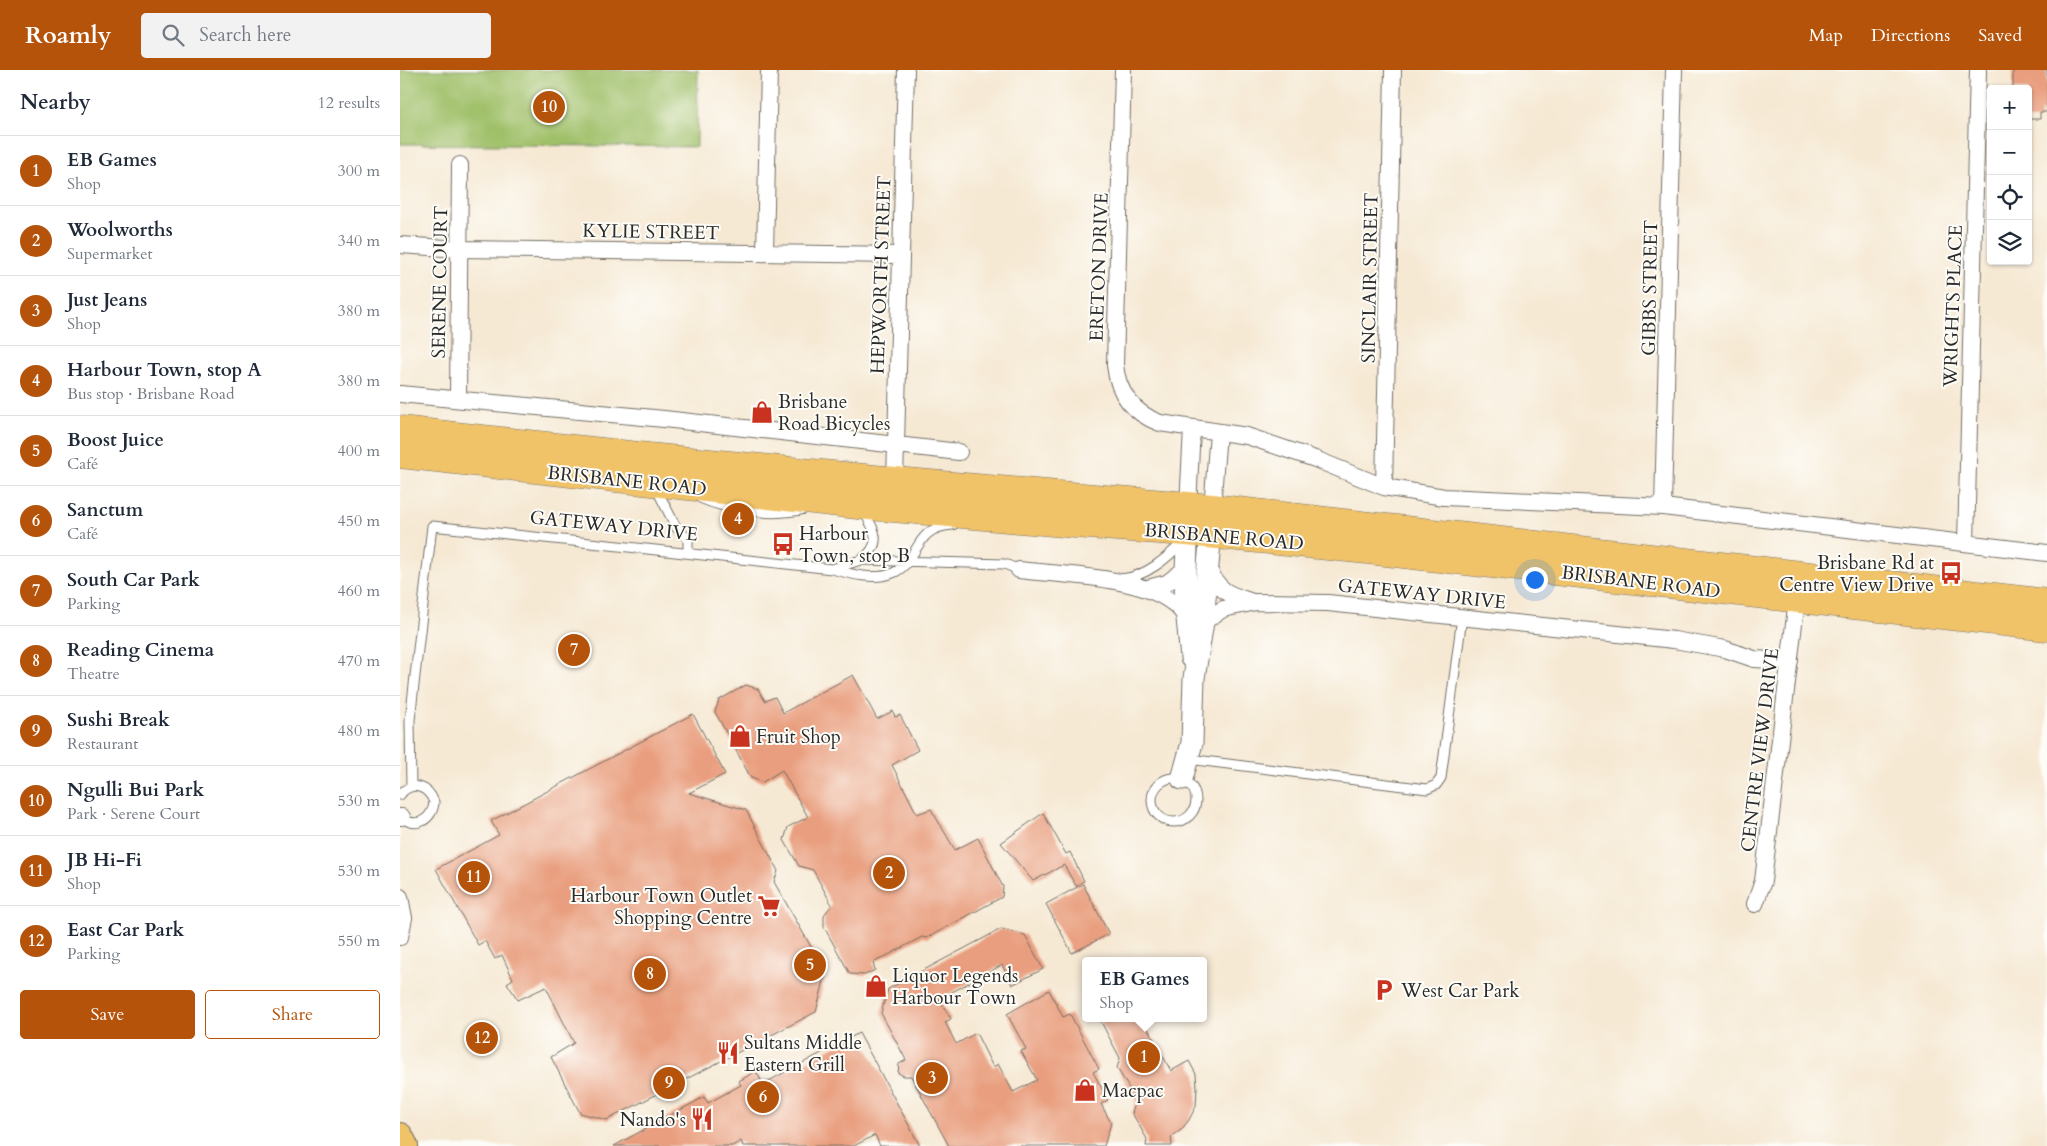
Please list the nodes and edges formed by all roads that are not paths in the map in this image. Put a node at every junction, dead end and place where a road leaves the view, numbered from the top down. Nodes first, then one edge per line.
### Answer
1 (769, 70) edge
2 (906, 70) edge
3 (1123, 70) edge
4 (1393, 70) edge
5 (1674, 70) edge
6 (1978, 70) edge
7 (460, 165) dead end
8 (400, 245) edge
9 (460, 248) junction
10 (765, 252) junction
11 (901, 255) junction
12 (400, 394) edge
13 (458, 399) junction
14 (1186, 428) junction
15 (400, 430) edge
16 (1218, 433) junction
17 (532, 444) junction
18 (896, 446) junction
19 (959, 452) dead end
20 (400, 454) edge
21 (578, 459) dead end
22 (655, 479) junction
23 (895, 481) junction
24 (1384, 487) junction
25 (858, 505) junction
26 (1663, 507) junction
27 (1197, 523) junction
28 (1075, 524) junction
29 (962, 525) dead end
30 (1033, 530) dead end
31 (1966, 543) junction
32 (688, 553) junction
33 (2047, 553) edge
34 (861, 560) junction
35 (909, 560) junction
36 (832, 569) junction
37 (1185, 569) junction
38 (1019, 570) joint
39 (1209, 570) junction
40 (1108, 580) junction
41 (1148, 588) junction
42 (1797, 599) junction
43 (1256, 602) junction
44 (2047, 603) edge
45 (1462, 617) junction
46 (1194, 620) junction
47 (2047, 627) edge
48 (1790, 661) junction
49 (1188, 759) junction
50 (1182, 780) junction
51 (411, 787) junction
52 (400, 795) edge
53 (401, 816) edge
54 (400, 897) edge
55 (1755, 904) dead end
56 (400, 937) edge
57 (400, 1136) edge
58 (405, 1146) edge

1 - 10 street
2 - 11 street, HEPWORTH STREET
3 - 14 street, ERETON DRIVE
4 - 24 street, SINCLAIR STREET
5 - 26 street, GIBBS STREET
6 - 31 street, WRIGHTS PLACE
7 - 9 street, SERENE COURT
8 - 9 street, KYLIE STREET
9 - 10 street, KYLIE STREET
9 - 13 street, SERENE COURT
10 - 11 street, KYLIE STREET
11 - 18 street, HEPWORTH STREET
12 - 13 street
13 - 18 street
14 - 16 street
14 - 27 street, BRISBANE ROAD
15 - 17 highway, BRISBANE ROAD
16 - 24 street
16 - 27 street, BRISBANE ROAD
17 - 21 lane
17 - 23 highway, BRISBANE ROAD
18 - 19 street
18 - 23 street, HEPWORTH STREET
20 - 22 highway, BRISBANE ROAD
22 - 25 highway, BRISBANE ROAD
22 - 32 lane
23 - 27 highway, BRISBANE ROAD
24 - 26 street
25 - 28 highway, BRISBANE ROAD
25 - 34 lane
26 - 31 street
27 - 28 highway, BRISBANE ROAD
27 - 37 street
27 - 39 street
27 - 40 lane
27 - 42 highway, BRISBANE ROAD
27 - 44 highway, BRISBANE ROAD
28 - 30 lane
29 - 35 lane
31 - 33 street
32 - 36 lane, GATEWAY DRIVE
32 - 51 lane, GATEWAY DRIVE
34 - 35 lane, GATEWAY DRIVE
34 - 36 lane, GATEWAY DRIVE
35 - 36 lane
35 - 38 lane, GATEWAY DRIVE
37 - 41 street
37 - 46 street
38 - 40 street, GATEWAY DRIVE
39 - 43 street, GATEWAY DRIVE
39 - 46 street
40 - 41 street, GATEWAY DRIVE
41 - 46 street, GATEWAY DRIVE
42 - 47 highway, BRISBANE ROAD
42 - 48 street, CENTRE VIEW DRIVE
43 - 45 street, GATEWAY DRIVE
43 - 46 street, GATEWAY DRIVE
45 - 48 street, GATEWAY DRIVE
45 - 49 lane
46 - 49 street
48 - 55 street, CENTRE VIEW DRIVE
49 - 50 street
50 - 50 lane
51 - 52 lane
51 - 53 lane
54 - 56 street
57 - 58 main road

